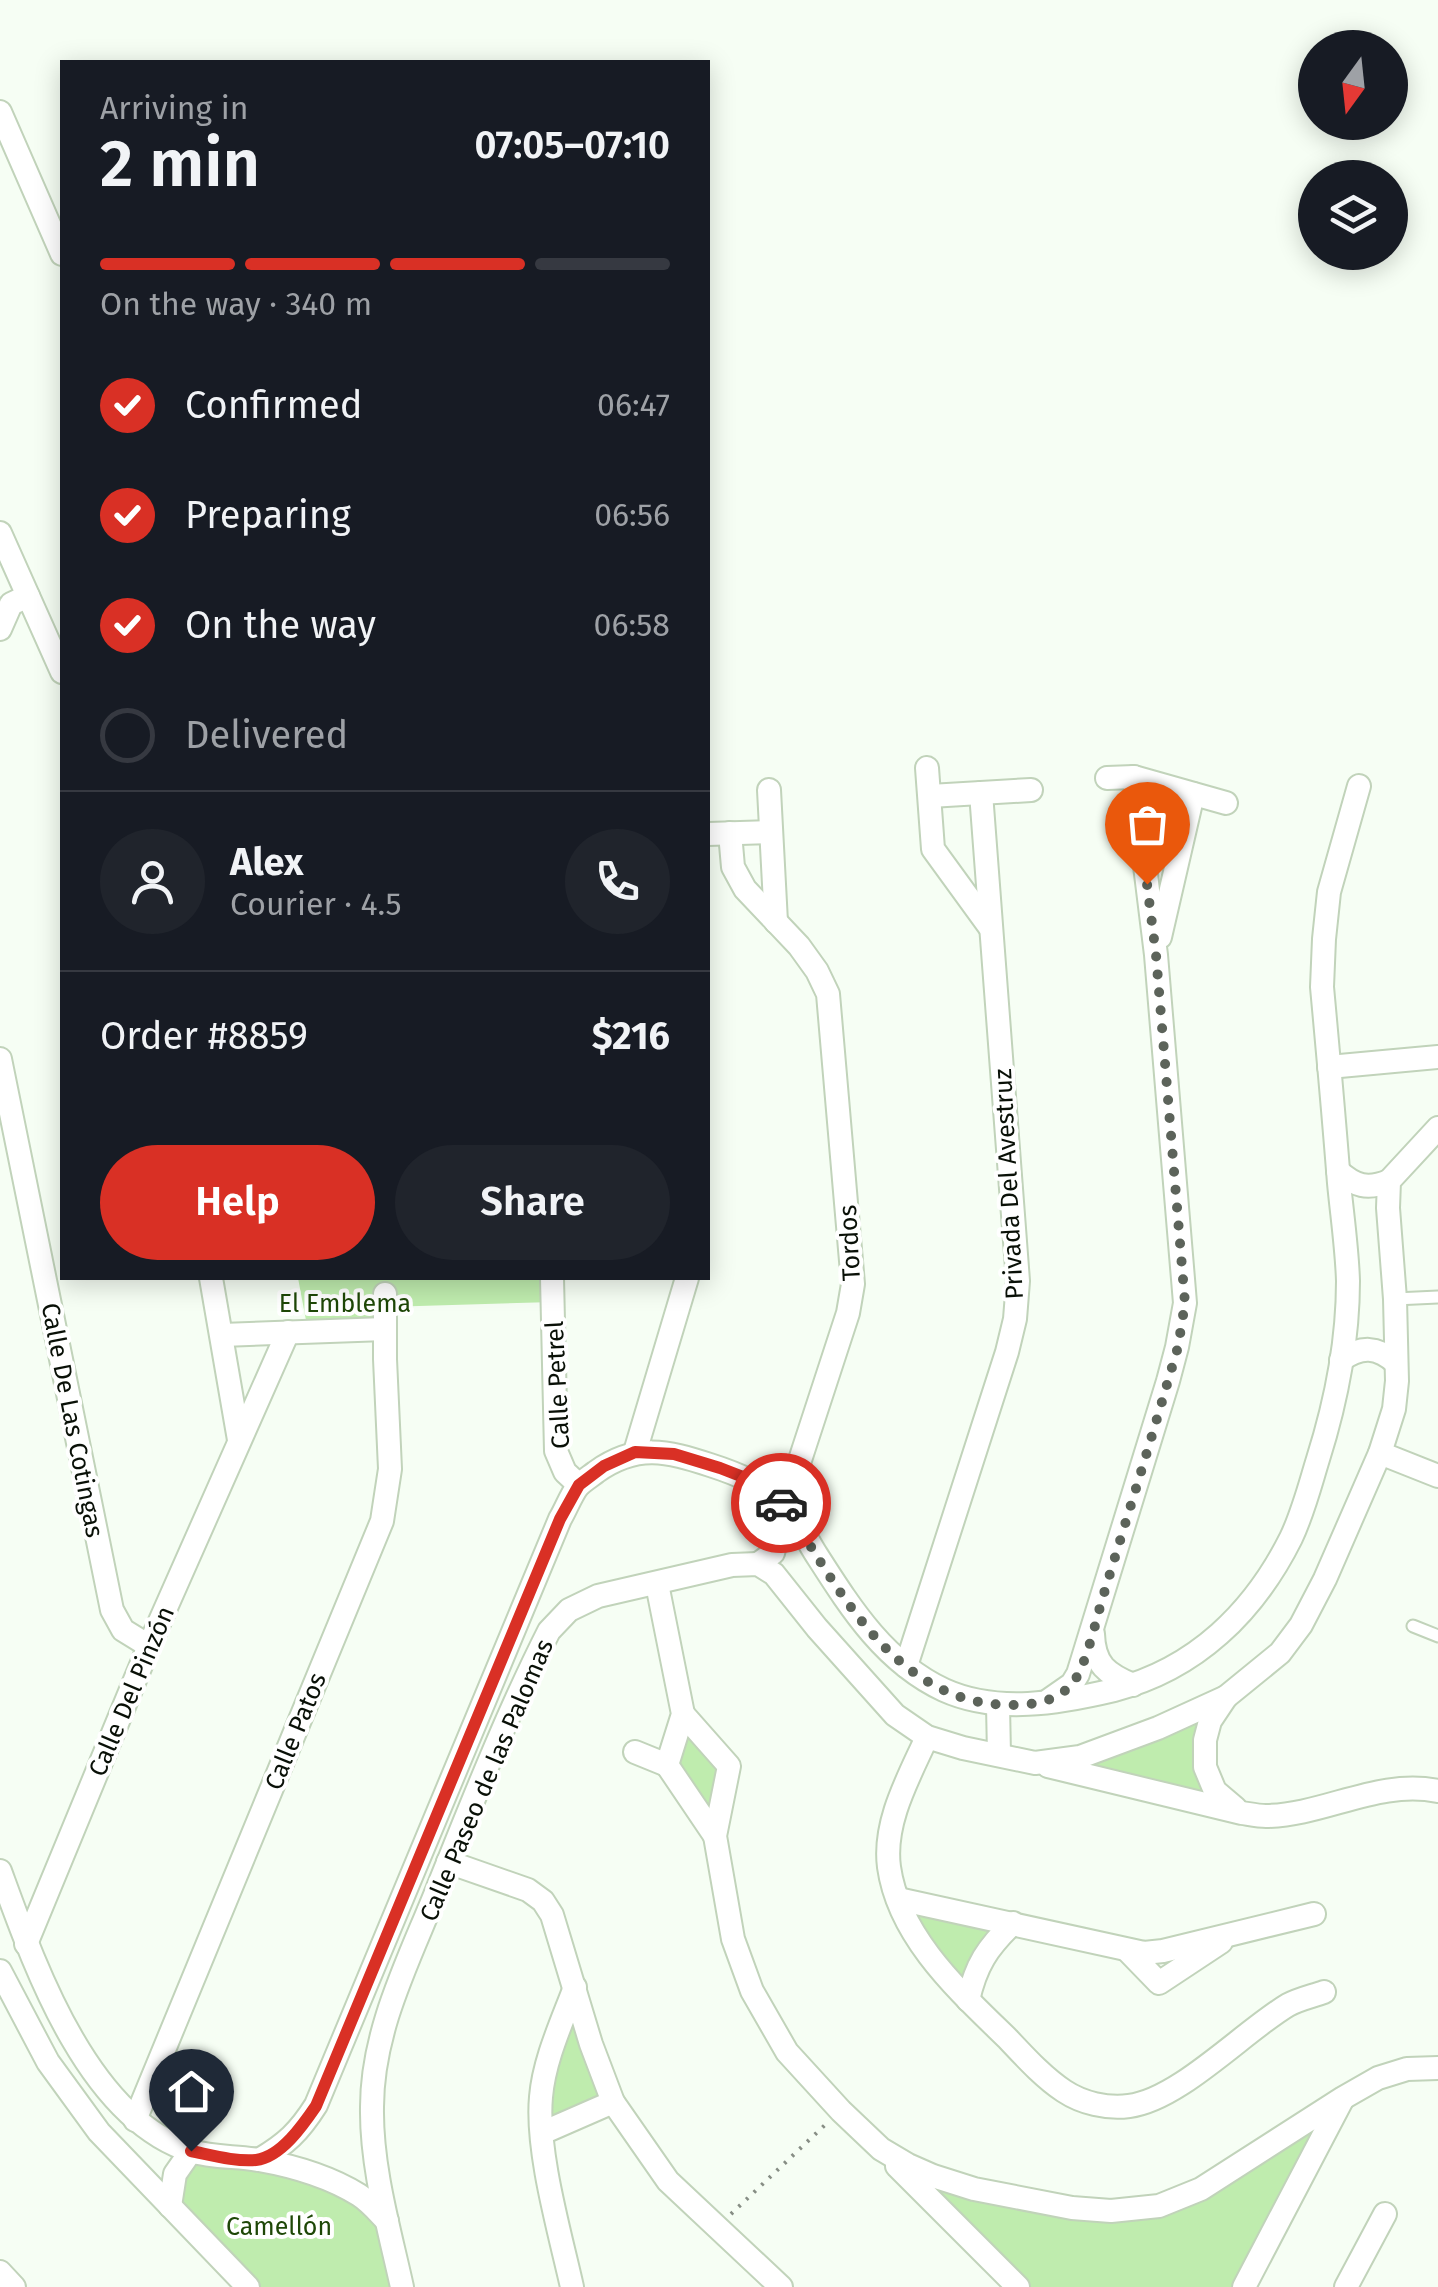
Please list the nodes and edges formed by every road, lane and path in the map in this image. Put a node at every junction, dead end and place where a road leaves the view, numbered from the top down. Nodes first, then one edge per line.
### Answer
1 (0, 112) edge
2 (60, 249) edge
3 (0, 533) edge
4 (28, 596) junction
5 (0, 630) edge
6 (60, 668) edge
7 (927, 768) dead end
8 (1134, 777) junction
9 (1107, 778) dead end
10 (1360, 786) dead end
11 (769, 790) dead end
12 (1032, 790) dead end
13 (980, 793) junction
14 (1193, 794) junction
15 (930, 796) junction
16 (1226, 803) dead end
17 (771, 832) junction
18 (719, 834) edge
19 (776, 922) junction
20 (989, 926) junction
21 (1156, 955) junction
22 (1438, 1056) edge
23 (0, 1059) edge
24 (1330, 1068) junction
25 (1438, 1128) edge
26 (7, 1131) edge
27 (1338, 1171) junction
28 (1389, 1182) junction
29 (211, 1280) edge
30 (552, 1280) edge
31 (686, 1280) edge
32 (386, 1294) dead end
33 (1438, 1297) edge
34 (1394, 1299) junction
35 (385, 1328) junction
36 (288, 1332) junction
37 (222, 1334) junction
38 (1341, 1360) junction
39 (1396, 1363) junction
40 (239, 1440) junction
41 (635, 1452) junction
42 (1380, 1454) junction
43 (1438, 1476) edge
44 (579, 1485) junction
45 (786, 1506) junction
46 (758, 1564) junction
47 (657, 1584) junction
48 (1413, 1626) dead end
49 (1093, 1631) junction
50 (1438, 1636) edge
51 (149, 1646) junction
52 (906, 1666) junction
53 (1133, 1685) junction
54 (1226, 1697) junction
55 (1041, 1702) junction
56 (998, 1704) junction
57 (683, 1714) junction
58 (927, 1738) junction
59 (635, 1752) dead end
60 (999, 1754) junction
61 (1035, 1762) junction
62 (666, 1765) junction
63 (1438, 1791) edge
64 (1242, 1813) junction
65 (715, 1836) junction
66 (448, 1862) junction
67 (0, 1871) edge
68 (898, 1899) junction
69 (1314, 1914) dead end
70 (1013, 1923) junction
71 (26, 1944) junction
72 (0, 1971) edge
73 (574, 1987) junction
74 (1324, 1992) dead end
75 (968, 2000) junction
76 (1438, 2068) edge
77 (1343, 2098) junction
78 (613, 2102) junction
79 (840, 2111) junction
80 (135, 2120) junction
81 (542, 2133) junction
82 (881, 2149) junction
83 (191, 2151) junction
84 (259, 2160) junction
85 (170, 2206) junction
86 (1385, 2214) dead end
87 (388, 2221) junction
88 (716, 2228) junction
89 (0, 2272) edge
90 (238, 2283) edge
91 (14, 2287) edge
92 (402, 2287) edge
93 (572, 2287) edge
94 (780, 2287) edge
95 (1018, 2287) edge
96 (1244, 2287) edge
97 (1346, 2287) edge

1 - 2 street
3 - 4 street
4 - 5 street
4 - 6 street
7 - 15 street
8 - 9 street
8 - 14 street
8 - 21 street
10 - 24 street
11 - 17 street
12 - 13 street
13 - 15 street
13 - 20 street, Privada Del Avestruz
14 - 16 street
14 - 21 street
15 - 20 street
17 - 18 street, Tordos
17 - 19 street
18 - 19 street, Tordos
19 - 45 street, Tordos
20 - 52 street, Privada Del Avestruz
21 - 49 street
22 - 24 street
23 - 26 street, Calle De Las Cotingas
24 - 27 street
25 - 28 street
26 - 51 street, Calle De Las Cotingas
27 - 28 street
27 - 38 street
28 - 34 street
29 - 37 street
30 - 44 street, Calle Petrel
31 - 41 street
32 - 35 street, Calle Patos
33 - 34 lane
34 - 39 street
35 - 36 street
35 - 80 street, Calle Patos
36 - 37 street
36 - 40 street, Calle Del Pinzón
37 - 40 street
38 - 39 street
38 - 53 street
39 - 42 street
40 - 51 street, Calle Del Pinzón
41 - 44 street
41 - 45 street
42 - 43 street
42 - 54 street
44 - 84 street, Calle Paseo de las Palomas
45 - 46 street, Tordos
45 - 52 street
46 - 47 street, Calle Paseo de las Palomas
46 - 58 street
47 - 57 street
47 - 66 street, Calle Paseo de las Palomas
48 - 50 lane
49 - 53 street
49 - 55 street
51 - 71 street, Calle Del Pinzón
52 - 56 street
53 - 55 street
54 - 61 street
54 - 64 street
55 - 56 street
56 - 60 street
57 - 62 street
57 - 65 street
58 - 60 street
58 - 68 street
59 - 62 street
60 - 61 street
61 - 64 street
62 - 65 street
63 - 64 street
65 - 79 street
66 - 73 street
66 - 87 street, Calle Paseo de las Palomas
67 - 71 street
68 - 70 street
68 - 75 street
69 - 70 street
70 - 75 street
71 - 80 street
72 - 85 street
73 - 78 street
73 - 81 street
74 - 75 street
76 - 77 street
77 - 82 street
77 - 96 street
78 - 81 street
78 - 88 street
79 - 82 street
79 - 88 path
80 - 83 street
81 - 93 street
82 - 95 street
83 - 84 street
83 - 85 street
84 - 87 street
85 - 90 street
86 - 97 street
87 - 92 street, Calle Paseo de las Palomas
88 - 94 street
89 - 91 street

